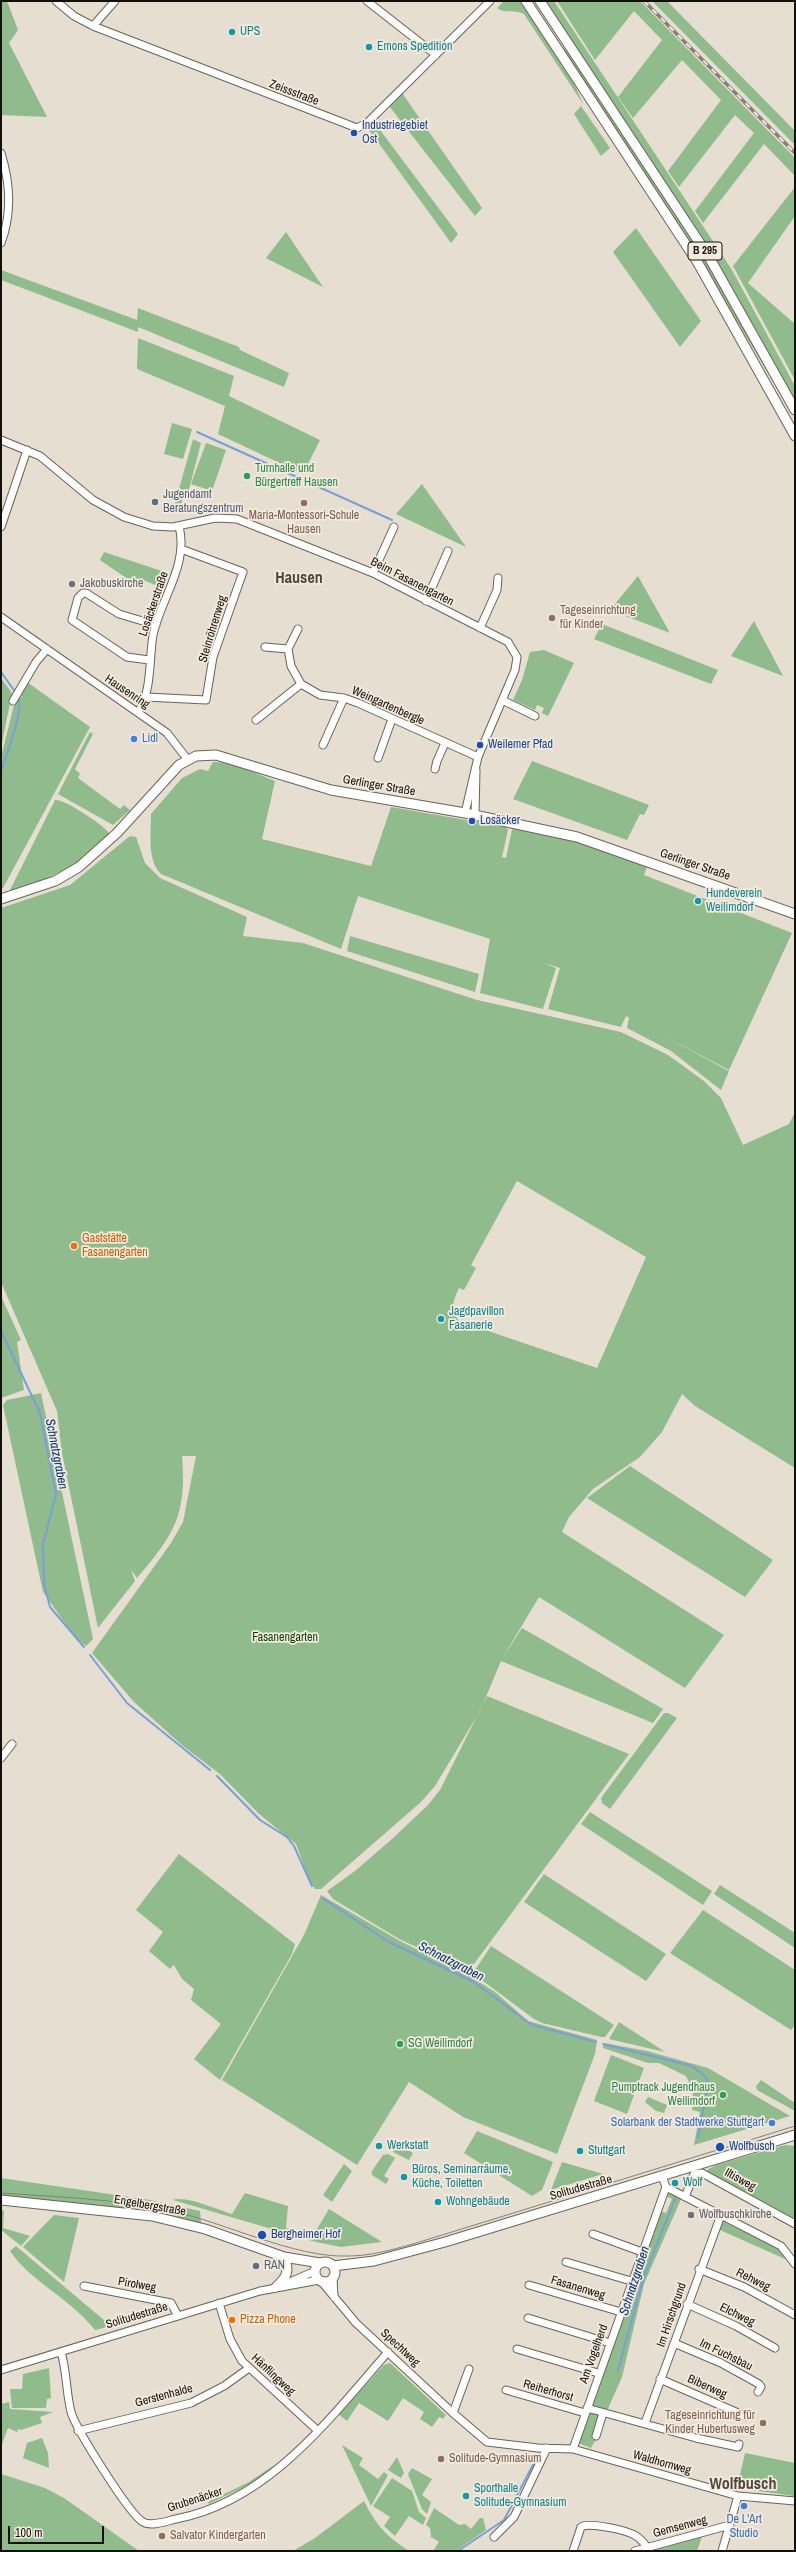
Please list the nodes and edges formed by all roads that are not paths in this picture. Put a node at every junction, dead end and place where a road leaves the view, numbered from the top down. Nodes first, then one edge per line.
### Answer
1 (56, 1) edge
2 (115, 1) edge
3 (367, 1) edge
4 (540, 1) edge
5 (487, 2) edge
6 (526, 2) edge
7 (93, 26) junction
8 (436, 55) junction
9 (1, 154) edge
10 (1, 243) edge
11 (795, 410) edge
12 (795, 436) edge
13 (1, 440) edge
14 (27, 450) junction
15 (179, 526) junction
16 (1, 527) edge
17 (394, 527) dead end
18 (181, 549) junction
19 (448, 551) dead end
20 (373, 573) junction
21 (498, 578) dead end
22 (426, 601) junction
23 (1, 617) edge
24 (156, 625) junction
25 (480, 628) junction
26 (298, 629) dead end
27 (265, 647) dead end
28 (47, 649) junction
29 (288, 649) junction
30 (149, 660) junction
31 (301, 684) junction
32 (146, 697) junction
33 (344, 698) junction
34 (14, 699) dead end
35 (502, 700) junction
36 (138, 712) junction
37 (535, 716) dead end
38 (392, 719) junction
39 (256, 720) dead end
40 (445, 743) junction
41 (323, 745) dead end
42 (378, 758) dead end
43 (188, 760) junction
44 (477, 760) junction
45 (436, 769) dead end
46 (465, 813) junction
47 (475, 815) junction
48 (1, 899) edge
49 (795, 914) edge
50 (12, 1744) dead end
51 (1, 1758) edge
52 (795, 2135) edge
53 (779, 2140) junction
54 (795, 2141) edge
55 (662, 2176) junction
56 (666, 2187) junction
57 (685, 2197) junction
58 (1, 2200) edge
59 (721, 2215) junction
60 (795, 2224) edge
61 (593, 2234) dead end
62 (642, 2252) junction
63 (288, 2258) junction
64 (566, 2262) dead end
65 (795, 2264) edge
66 (317, 2268) junction
67 (699, 2269) junction
68 (334, 2273) junction
69 (320, 2281) junction
70 (631, 2281) junction
71 (529, 2284) dead end
72 (84, 2286) dead end
73 (279, 2286) junction
74 (334, 2297) junction
75 (219, 2303) junction
76 (687, 2304) junction
77 (621, 2312) junction
78 (795, 2315) edge
79 (178, 2316) junction
80 (528, 2318) dead end
81 (610, 2343) junction
82 (674, 2343) junction
83 (775, 2348) dead end
84 (517, 2349) dead end
85 (61, 2352) junction
86 (388, 2352) junction
87 (249, 2368) junction
88 (1, 2370) edge
89 (469, 2370) dead end
90 (598, 2373) junction
91 (660, 2379) junction
92 (506, 2390) dead end
93 (758, 2392) dead end
94 (586, 2410) junction
95 (453, 2413) junction
96 (603, 2413) junction
97 (745, 2416) dead end
98 (645, 2423) junction
99 (317, 2430) junction
100 (78, 2431) junction
101 (596, 2436) dead end
102 (739, 2444) dead end
103 (547, 2448) junction
104 (573, 2449) junction
105 (738, 2496) junction
106 (795, 2502) edge
107 (730, 2525) junction
108 (494, 2537) dead end
109 (647, 2547) junction
110 (573, 2551) edge
111 (635, 2551) edge
112 (722, 2551) edge

1 - 7 street, Zeissstraße
2 - 7 street
3 - 8 street
4 - 11 main road, B 295
5 - 8 street, Zeissstraße
6 - 12 main road, B 295
7 - 8 street, Zeissstraße
9 - 10 street
13 - 14 street
14 - 15 street
14 - 16 street
15 - 18 street, Losäckerstraße
15 - 20 street, Beim Fasanengarten
17 - 20 street
18 - 24 street, Losäckerstraße
18 - 32 street, Steinröhrenweg
19 - 22 street
20 - 22 street, Beim Fasanengarten
21 - 25 street
22 - 25 street, Beim Fasanengarten
23 - 28 street, Hausenring
24 - 30 street, Losäckerstraße
24 - 30 street
25 - 35 street, Beim Fasanengarten
26 - 29 street
27 - 29 street
28 - 34 street
28 - 36 street, Hausenring
29 - 31 street
30 - 32 street, Losäckerstraße
31 - 33 street, Weingartenbergle
31 - 39 street
32 - 36 street, Losäckerstraße
33 - 38 street, Weingartenbergle
33 - 41 street
35 - 37 street
35 - 44 street, Beim Fasanengarten
36 - 43 street, Hausenring
38 - 40 street, Weingartenbergle
38 - 42 street
40 - 44 street, Weingartenbergle
40 - 45 street
43 - 46 main road, Gerlinger Straße
43 - 48 main road, Gerlinger Straße
44 - 46 street, Beim Fasanengarten
44 - 47 street, Beim Fasanengarten
46 - 47 main road, Gerlinger Straße
47 - 49 main road, Gerlinger Straße
50 - 51 street
52 - 53 main road, Solitudestraße
53 - 54 main road
53 - 55 main road, Solitudestraße
55 - 56 street
55 - 68 main road, Solitudestraße
56 - 57 street
56 - 62 street, Am Vogelherd
57 - 59 street
57 - 60 street, Iltisweg
58 - 63 main road, Engelbergstraße
59 - 65 street
59 - 67 street, Im Hirschgrund
61 - 62 street
62 - 70 street, Am Vogelherd
63 - 66 main road, Engelbergstraße
63 - 73 main road
64 - 70 street
66 - 68 main road, Engelbergstraße
66 - 69 main road
66 - 73 street, Solitudestraße
67 - 76 street, Im Hirschgrund
67 - 78 street, Rehweg
68 - 69 main road
68 - 74 street
69 - 73 street, Solitudestraße
69 - 74 street, Spechtweg
70 - 77 street, Am Vogelherd
71 - 77 street, Fasanenweg
72 - 79 street, Pirolweg
73 - 75 street, Solitudestraße
74 - 86 street, Spechtweg
75 - 79 street, Solitudestraße
75 - 87 street, Hänflingweg
76 - 82 street, Im Hirschgrund
76 - 83 street, Elchweg
77 - 81 street, Am Vogelherd
79 - 85 street, Solitudestraße
80 - 81 street
81 - 90 street, Am Vogelherd
82 - 91 street, Im Hirschgrund
82 - 93 street, Im Fuchsbau
84 - 90 street
85 - 88 street, Solitudestraße
85 - 100 street, Grubenäcker
86 - 95 street, Spechtweg
86 - 99 street, Grubenäcker
87 - 99 street, Hänflingweg
87 - 100 street, Gerstenhalde
89 - 95 street
90 - 94 street, Am Vogelherd
91 - 97 street, Biberweg
91 - 98 street, Im Hirschgrund
92 - 94 street, Reiherhorst
94 - 96 street, Reiherhorst
94 - 104 street, Am Vogelherd
95 - 103 street, Spechtweg
96 - 98 street, Reiherhorst
96 - 101 street
98 - 102 street, Reiherhorst
99 - 100 street, Grubenäcker
103 - 104 street, Waldhornweg
103 - 108 street
104 - 105 street, Waldhornweg
105 - 106 street, Waldhornweg
105 - 107 street
107 - 109 street, Gemsenweg
107 - 112 street
109 - 110 street
109 - 111 street, Gemsenweg

